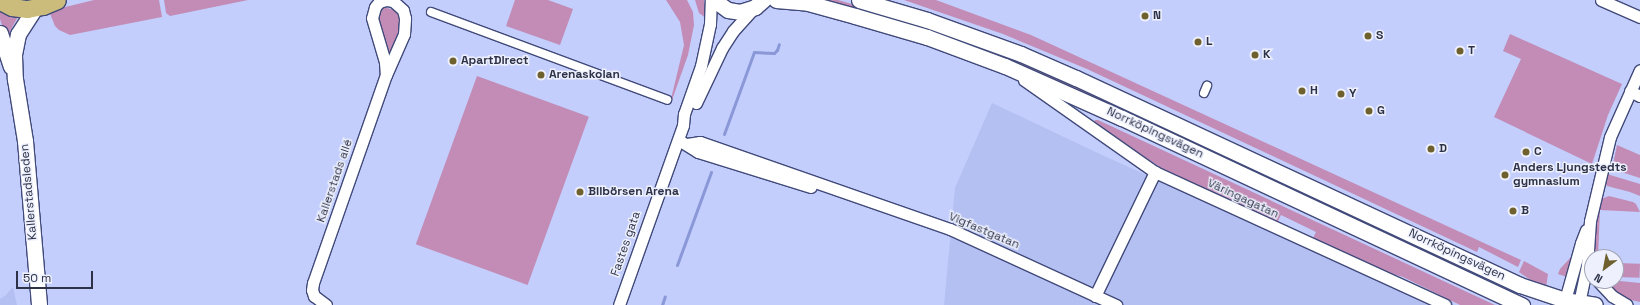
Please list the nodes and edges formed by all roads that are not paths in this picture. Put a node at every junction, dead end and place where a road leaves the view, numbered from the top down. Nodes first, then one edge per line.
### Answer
1 (386, 0) edge
2 (711, 0) edge
3 (714, 0) edge
4 (776, 0) edge
5 (859, 0) edge
6 (1601, 0) edge
7 (0, 1) edge
8 (51, 3) edge
9 (759, 4) edge
10 (431, 12) dead end
11 (740, 12) junction
12 (1640, 16) edge
13 (0, 33) edge
14 (1005, 66) junction
15 (1640, 70) edge
16 (386, 75) junction
17 (15, 79) junction
18 (700, 91) junction
19 (1635, 93) edge
20 (667, 100) dead end
21 (683, 125) junction
22 (682, 142) junction
23 (1155, 172) junction
24 (1590, 221) junction
25 (1590, 249) edge
26 (1584, 280) edge
27 (1605, 289) edge
28 (1096, 296) junction
29 (1572, 301) junction
30 (39, 305) edge
31 (326, 305) edge
32 (619, 305) edge
33 (1116, 305) edge
34 (1445, 305) edge
35 (1522, 305) edge
36 (1595, 305) edge
37 (1627, 305) edge

1 - 16 street, Kallerstads allé
1 - 16 street, Kallerstads allé
2 - 21 street, Fastes gata
3 - 11 main road
4 - 14 main road, Norrköpingsvägen
5 - 29 main road, Norrköpingsvägen
6 - 12 street
7 - 8 main road
8 - 17 main road, Kallerstadsleden
9 - 11 main road
9 - 18 street, Fastes gata
10 - 20 street
11 - 18 street, Fastes gata
13 - 17 main road, Kallerstadsleden
14 - 23 street, Väringagatan
14 - 35 main road, Norrköpingsvägen
15 - 19 street
16 - 31 street, Kallerstads allé
17 - 30 main road, Kallerstadsleden
18 - 21 street, Fastes gata
19 - 24 street
21 - 22 street, Fastes gata
22 - 28 street, Vigfastgatan
22 - 32 street, Fastes gata
23 - 28 street
23 - 34 street, Väringagatan
24 - 25 street
24 - 29 street
26 - 29 street
27 - 37 street
28 - 33 street, Vigfastgatan
29 - 36 main road, Norrköpingsvägen

